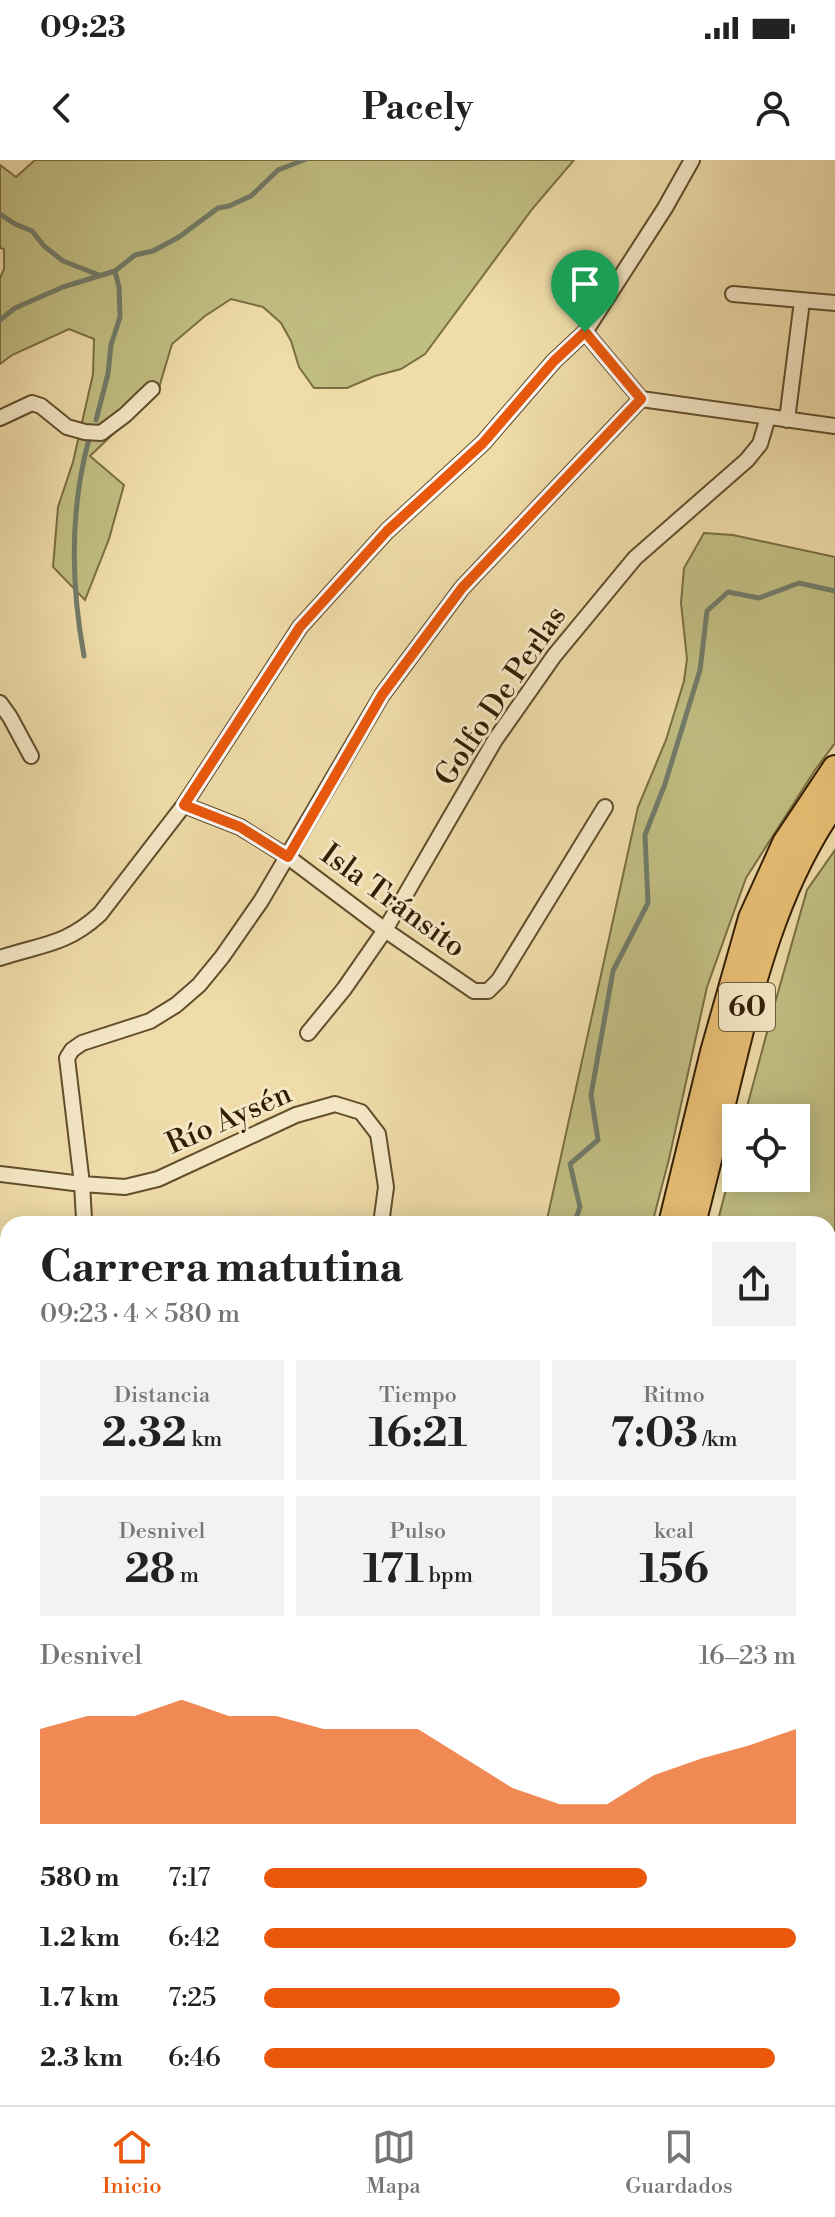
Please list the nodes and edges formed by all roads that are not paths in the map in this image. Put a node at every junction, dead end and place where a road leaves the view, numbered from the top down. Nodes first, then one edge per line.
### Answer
1 (692, 160) edge
2 (733, 294) dead end
3 (802, 301) junction
4 (835, 303) edge
5 (585, 332) junction
6 (152, 389) dead end
7 (641, 399) junction
8 (768, 417) junction
9 (0, 418) edge
10 (787, 420) junction
11 (835, 426) edge
12 (0, 703) edge
13 (31, 756) dead end
14 (835, 768) edge
15 (835, 802) edge
16 (184, 805) junction
17 (605, 807) dead end
18 (288, 857) junction
19 (385, 930) junction
20 (0, 958) edge
21 (308, 1033) dead end
22 (0, 1174) edge
23 (82, 1184) junction
24 (84, 1216) edge
25 (382, 1216) edge
26 (673, 1216) edge
27 (695, 1216) edge

1 - 5 street
2 - 3 street
3 - 4 street
3 - 10 street
5 - 7 street
5 - 16 street
6 - 9 street
7 - 8 street
7 - 18 street
8 - 10 street
8 - 19 street, Golfo De Perlas
10 - 11 street
12 - 13 street
14 - 26 highway, 60
15 - 27 highway, 60
16 - 18 street, Isla Tránsito
16 - 20 street
17 - 19 street, Isla Tránsito
18 - 19 street, Isla Tránsito
18 - 23 street
19 - 21 street, Golfo De Perlas
22 - 23 street, Río Aysén
23 - 24 street
23 - 25 street, Río Aysén

